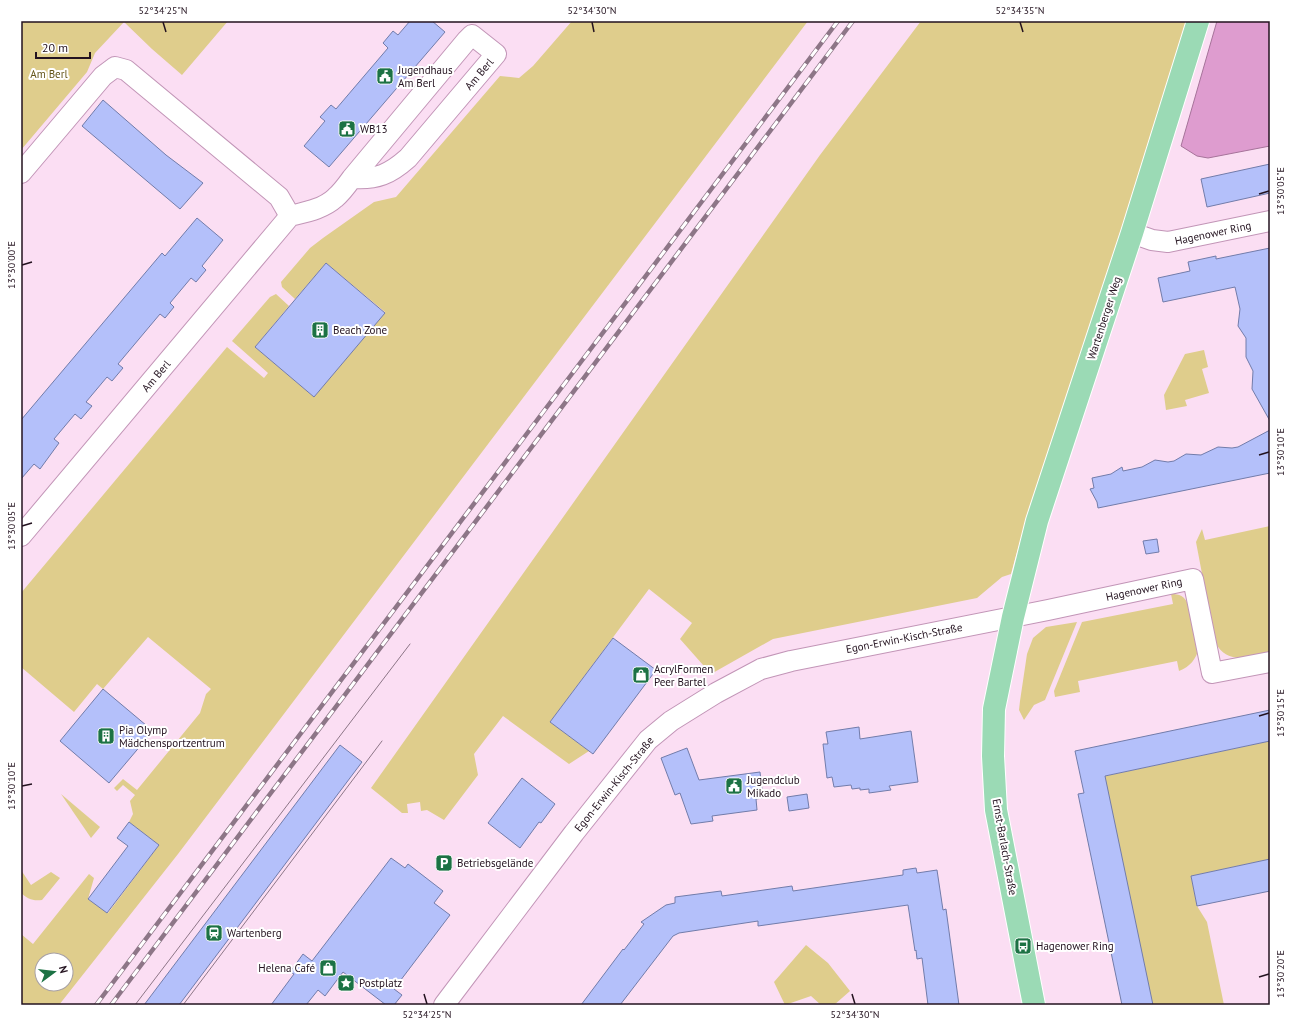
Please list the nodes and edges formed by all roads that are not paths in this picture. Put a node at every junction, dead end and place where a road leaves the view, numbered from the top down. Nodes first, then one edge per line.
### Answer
1 (1198, 21) edge
2 (21, 174) edge
3 (352, 178) junction
4 (290, 216) junction
5 (1270, 221) edge
6 (1132, 233) junction
7 (21, 536) edge
8 (1013, 617) junction
9 (1270, 662) edge
10 (444, 1005) edge
11 (1034, 1005) edge

1 - 6 main road, Wartenberger Weg
2 - 4 street
3 - 3 street, Am Berl
3 - 4 street, Am Berl
4 - 7 street, Am Berl
5 - 6 street, Hagenower Ring
6 - 8 main road, Wartenberger Weg
8 - 9 street, Hagenower Ring
8 - 10 street, Egon-Erwin-Kisch-Straße
8 - 11 main road, Ernst-Barlach-Straße

